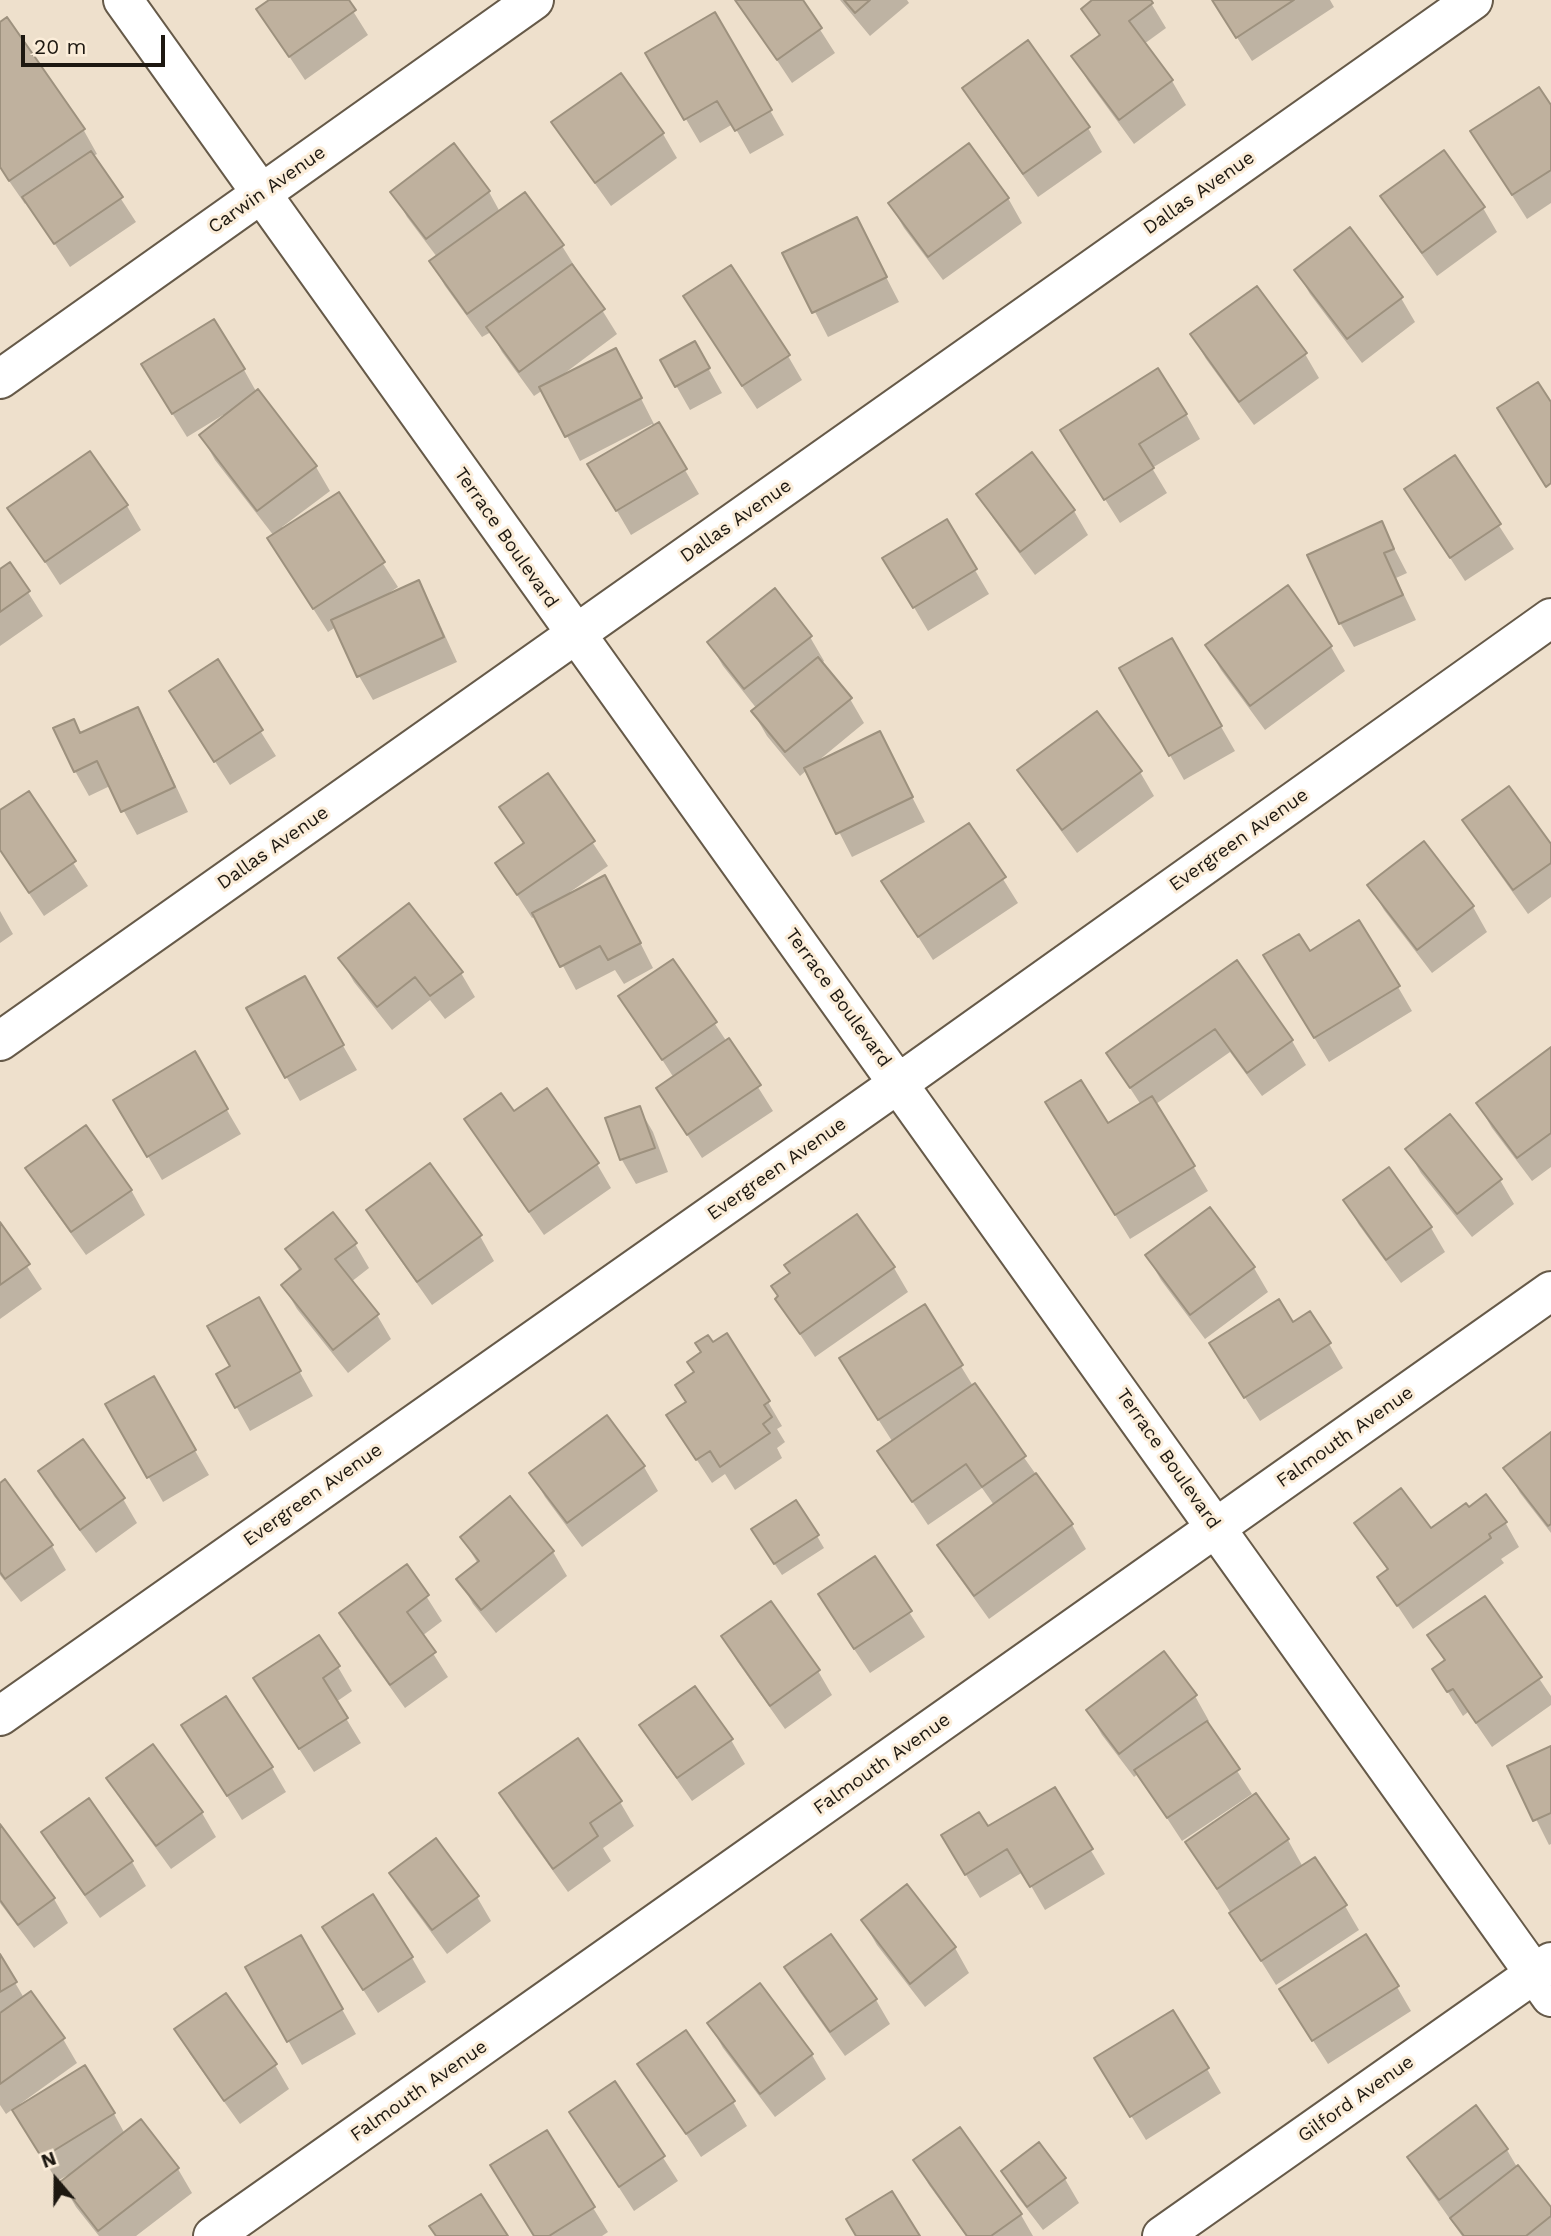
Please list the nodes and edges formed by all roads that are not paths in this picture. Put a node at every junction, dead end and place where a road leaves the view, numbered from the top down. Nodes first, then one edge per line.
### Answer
1 (123, 0) edge
2 (534, 0) edge
3 (1473, 0) edge
4 (261, 194) junction
5 (0, 379) edge
6 (1551, 618) edge
7 (575, 635) junction
8 (0, 1041) edge
9 (899, 1083) junction
10 (1551, 1290) edge
11 (1217, 1529) junction
12 (0, 1716) edge
13 (1545, 1978) edge
14 (213, 2236) edge
15 (1162, 2236) edge

1 - 4 street, Terrace Boulevard
2 - 4 street, Carwin Avenue
3 - 7 street, Dallas Avenue
4 - 5 street, Carwin Avenue
4 - 7 street, Terrace Boulevard
6 - 9 street, Evergreen Avenue
7 - 8 street, Dallas Avenue
7 - 9 street, Terrace Boulevard
9 - 11 street, Terrace Boulevard
9 - 12 street, Evergreen Avenue
10 - 11 street, Falmouth Avenue
11 - 13 street, Terrace Boulevard
11 - 14 street, Falmouth Avenue
13 - 15 street, Gilford Avenue

